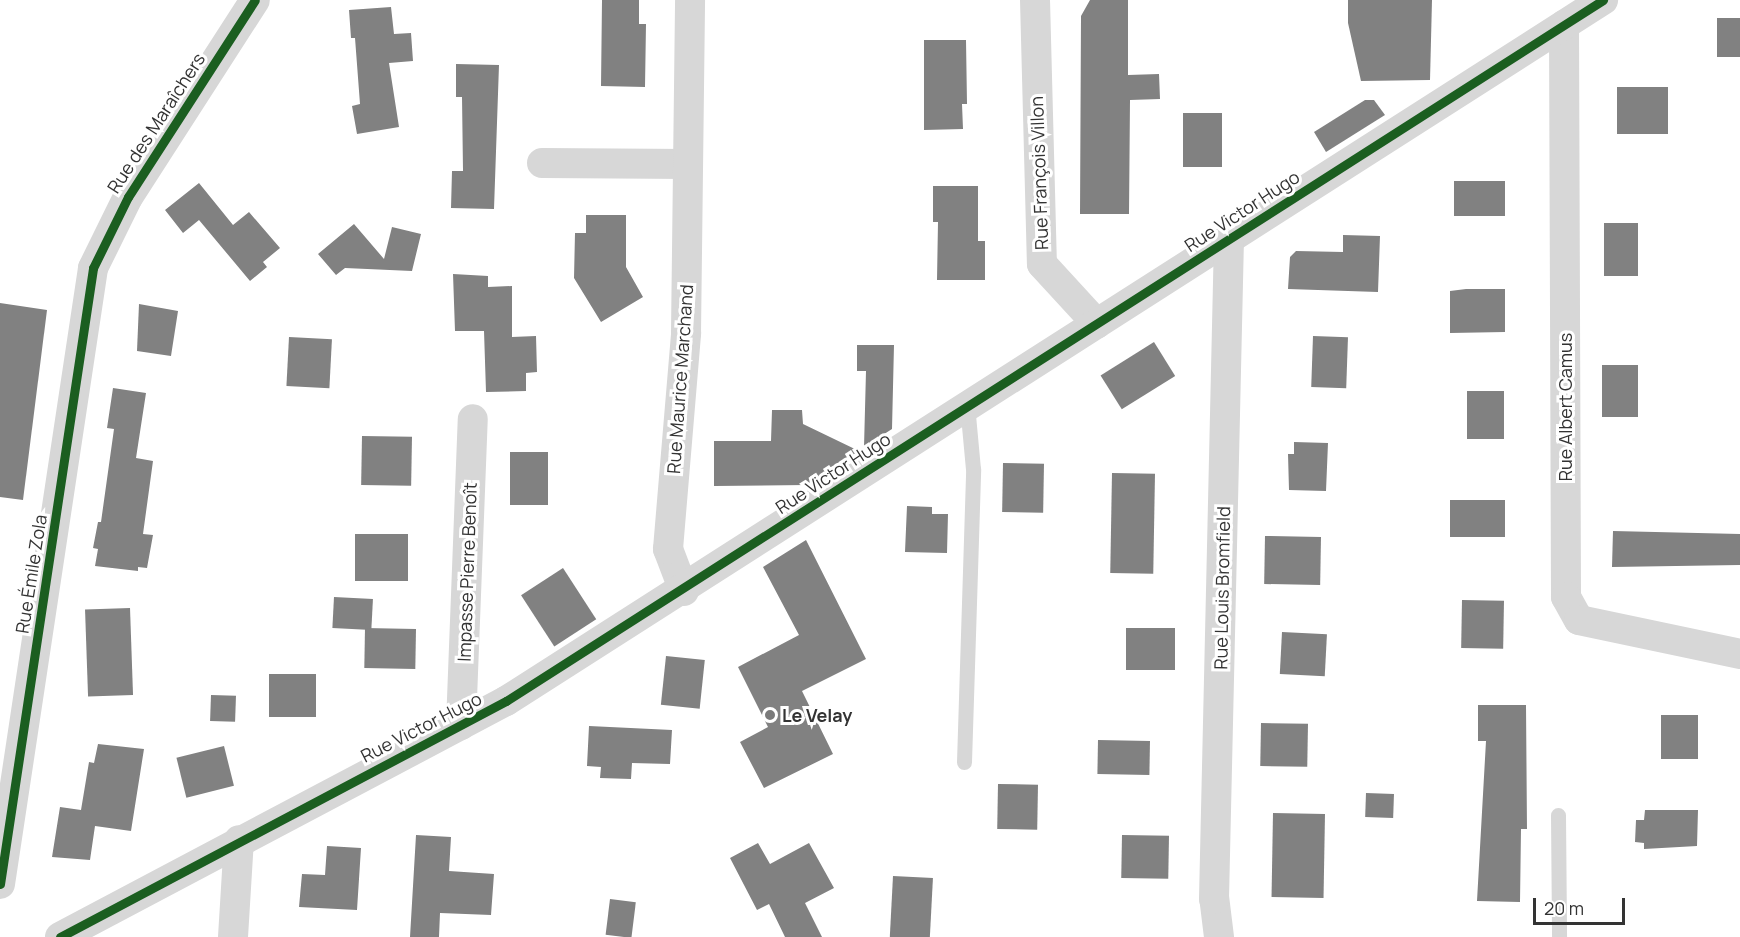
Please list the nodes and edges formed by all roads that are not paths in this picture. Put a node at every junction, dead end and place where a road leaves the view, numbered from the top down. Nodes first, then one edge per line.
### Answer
1 (255, 0) edge
2 (690, 0) edge
3 (1035, 0) edge
4 (1603, 0) edge
5 (1564, 25) junction
6 (542, 163) dead end
7 (688, 164) junction
8 (1229, 238) junction
9 (93, 268) joint
10 (1097, 324) junction
11 (967, 404) junction
12 (473, 419) dead end
13 (684, 591) junction
14 (1740, 654) edge
15 (461, 725) junction
16 (964, 762) dead end
17 (1558, 815) dead end
18 (239, 840) junction
19 (0, 884) edge
20 (60, 937) edge
21 (232, 937) edge
22 (1219, 937) edge
23 (1558, 937) edge

1 - 9 street, Rue des Maraîchers
2 - 7 street, Rue Maurice Marchand
3 - 10 street, Rue François Villon
4 - 5 street, Rue Victor Hugo
5 - 8 street, Rue Victor Hugo
5 - 14 street, Rue Albert Camus
6 - 7 street
7 - 13 street, Rue Maurice Marchand
8 - 10 street, Rue Victor Hugo
8 - 22 street, Rue Louis Bromfield
9 - 19 street, Rue Émile Zola
10 - 11 street, Rue Victor Hugo
11 - 13 street, Rue Victor Hugo
11 - 16 lane
12 - 15 street, Impasse Pierre Benoît
13 - 15 street, Rue Victor Hugo
15 - 18 street, Rue Victor Hugo
17 - 23 lane
18 - 20 street, Rue Victor Hugo
18 - 21 street

